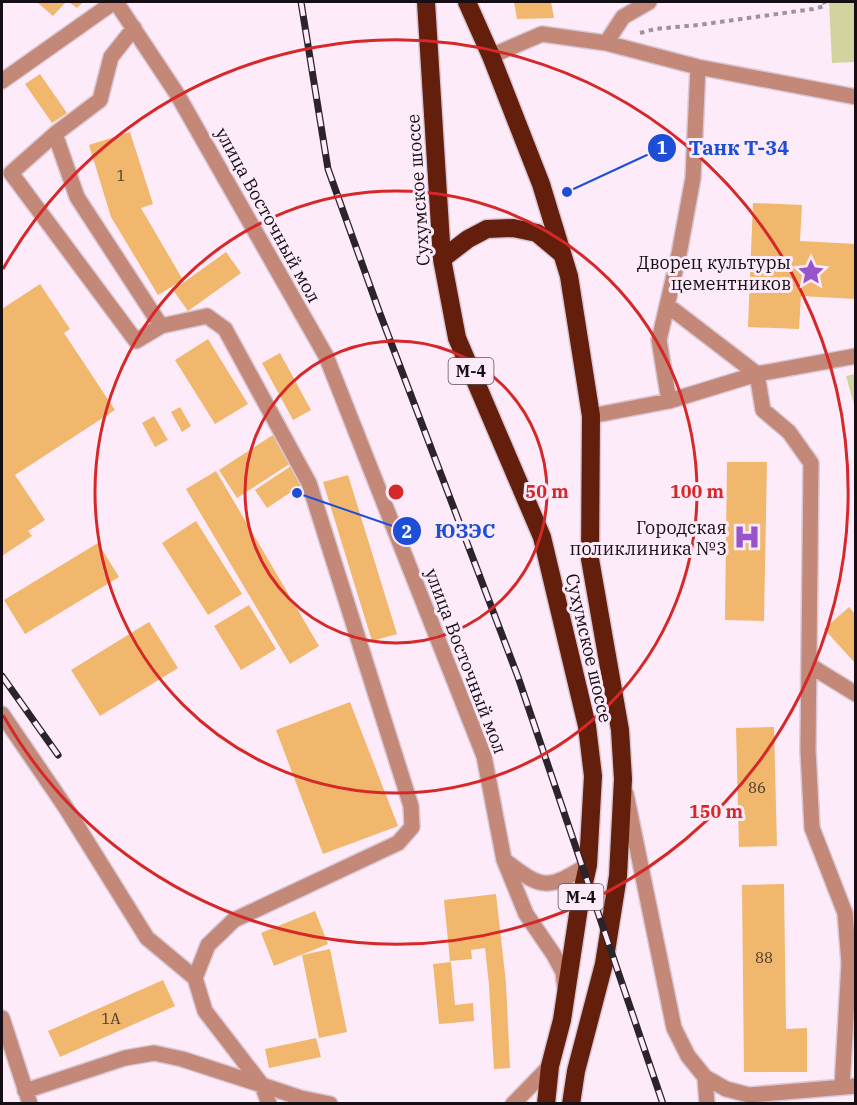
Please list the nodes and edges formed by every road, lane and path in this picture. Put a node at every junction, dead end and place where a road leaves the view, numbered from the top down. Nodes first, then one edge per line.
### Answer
1 (115, 2) edge
2 (426, 2) edge
3 (467, 2) edge
4 (649, 2) edge
5 (824, 2) edge
6 (134, 28) junction
7 (635, 35) dead end
8 (606, 43) junction
9 (491, 56) junction
10 (698, 67) junction
11 (2, 81) edge
12 (855, 97) edge
13 (55, 134) junction
14 (562, 254) junction
15 (442, 259) junction
16 (667, 305) junction
17 (161, 326) junction
18 (855, 356) edge
19 (757, 374) junction
20 (669, 401) junction
21 (591, 416) junction
22 (809, 665) junction
23 (855, 694) edge
24 (2, 714) edge
25 (623, 779) junction
26 (504, 860) junction
27 (588, 865) junction
28 (195, 978) junction
29 (566, 994) junction
30 (2, 1017) edge
31 (550, 1066) junction
32 (705, 1077) junction
33 (262, 1084) junction
34 (849, 1087) edge
35 (27, 1097) edge
36 (752, 1099) edge
37 (269, 1104) edge
38 (330, 1104) edge
39 (513, 1104) edge
40 (546, 1104) edge
41 (571, 1104) edge
42 (707, 1104) edge

1 - 6 street, улица Восточный мол
1 - 11 street
2 - 15 highway, Сухумское шоссе / М-4
3 - 9 highway, Сухумское шоссе / М-4
4 - 8 street
5 - 7 path
6 - 13 street
6 - 26 street, улица Восточный мол
8 - 9 street
8 - 10 street
9 - 14 highway, Сухумское шоссе / М-4
10 - 12 street
10 - 16 street
13 - 17 street
13 - 17 street
14 - 15 highway
14 - 21 highway, Сухумское шоссе / М-4
15 - 27 highway, Сухумское шоссе / М-4
16 - 19 street
16 - 20 street
17 - 28 street
18 - 19 street
19 - 20 street
19 - 22 street
20 - 21 street
21 - 25 highway, Сухумское шоссе / М-4
22 - 23 street
22 - 34 street
24 - 28 street
25 - 32 street
25 - 41 highway, Сухумское шоссе / М-4
26 - 27 street
26 - 29 street, улица Восточный мол
27 - 29 highway, Сухумское шоссе / М-4
28 - 33 street
29 - 31 highway, Сухумское шоссе / М-4
30 - 35 street
31 - 39 street
31 - 40 highway, Сухумское шоссе / М-4
32 - 36 street
32 - 42 street
33 - 35 street
33 - 37 street
33 - 38 street
34 - 36 street

